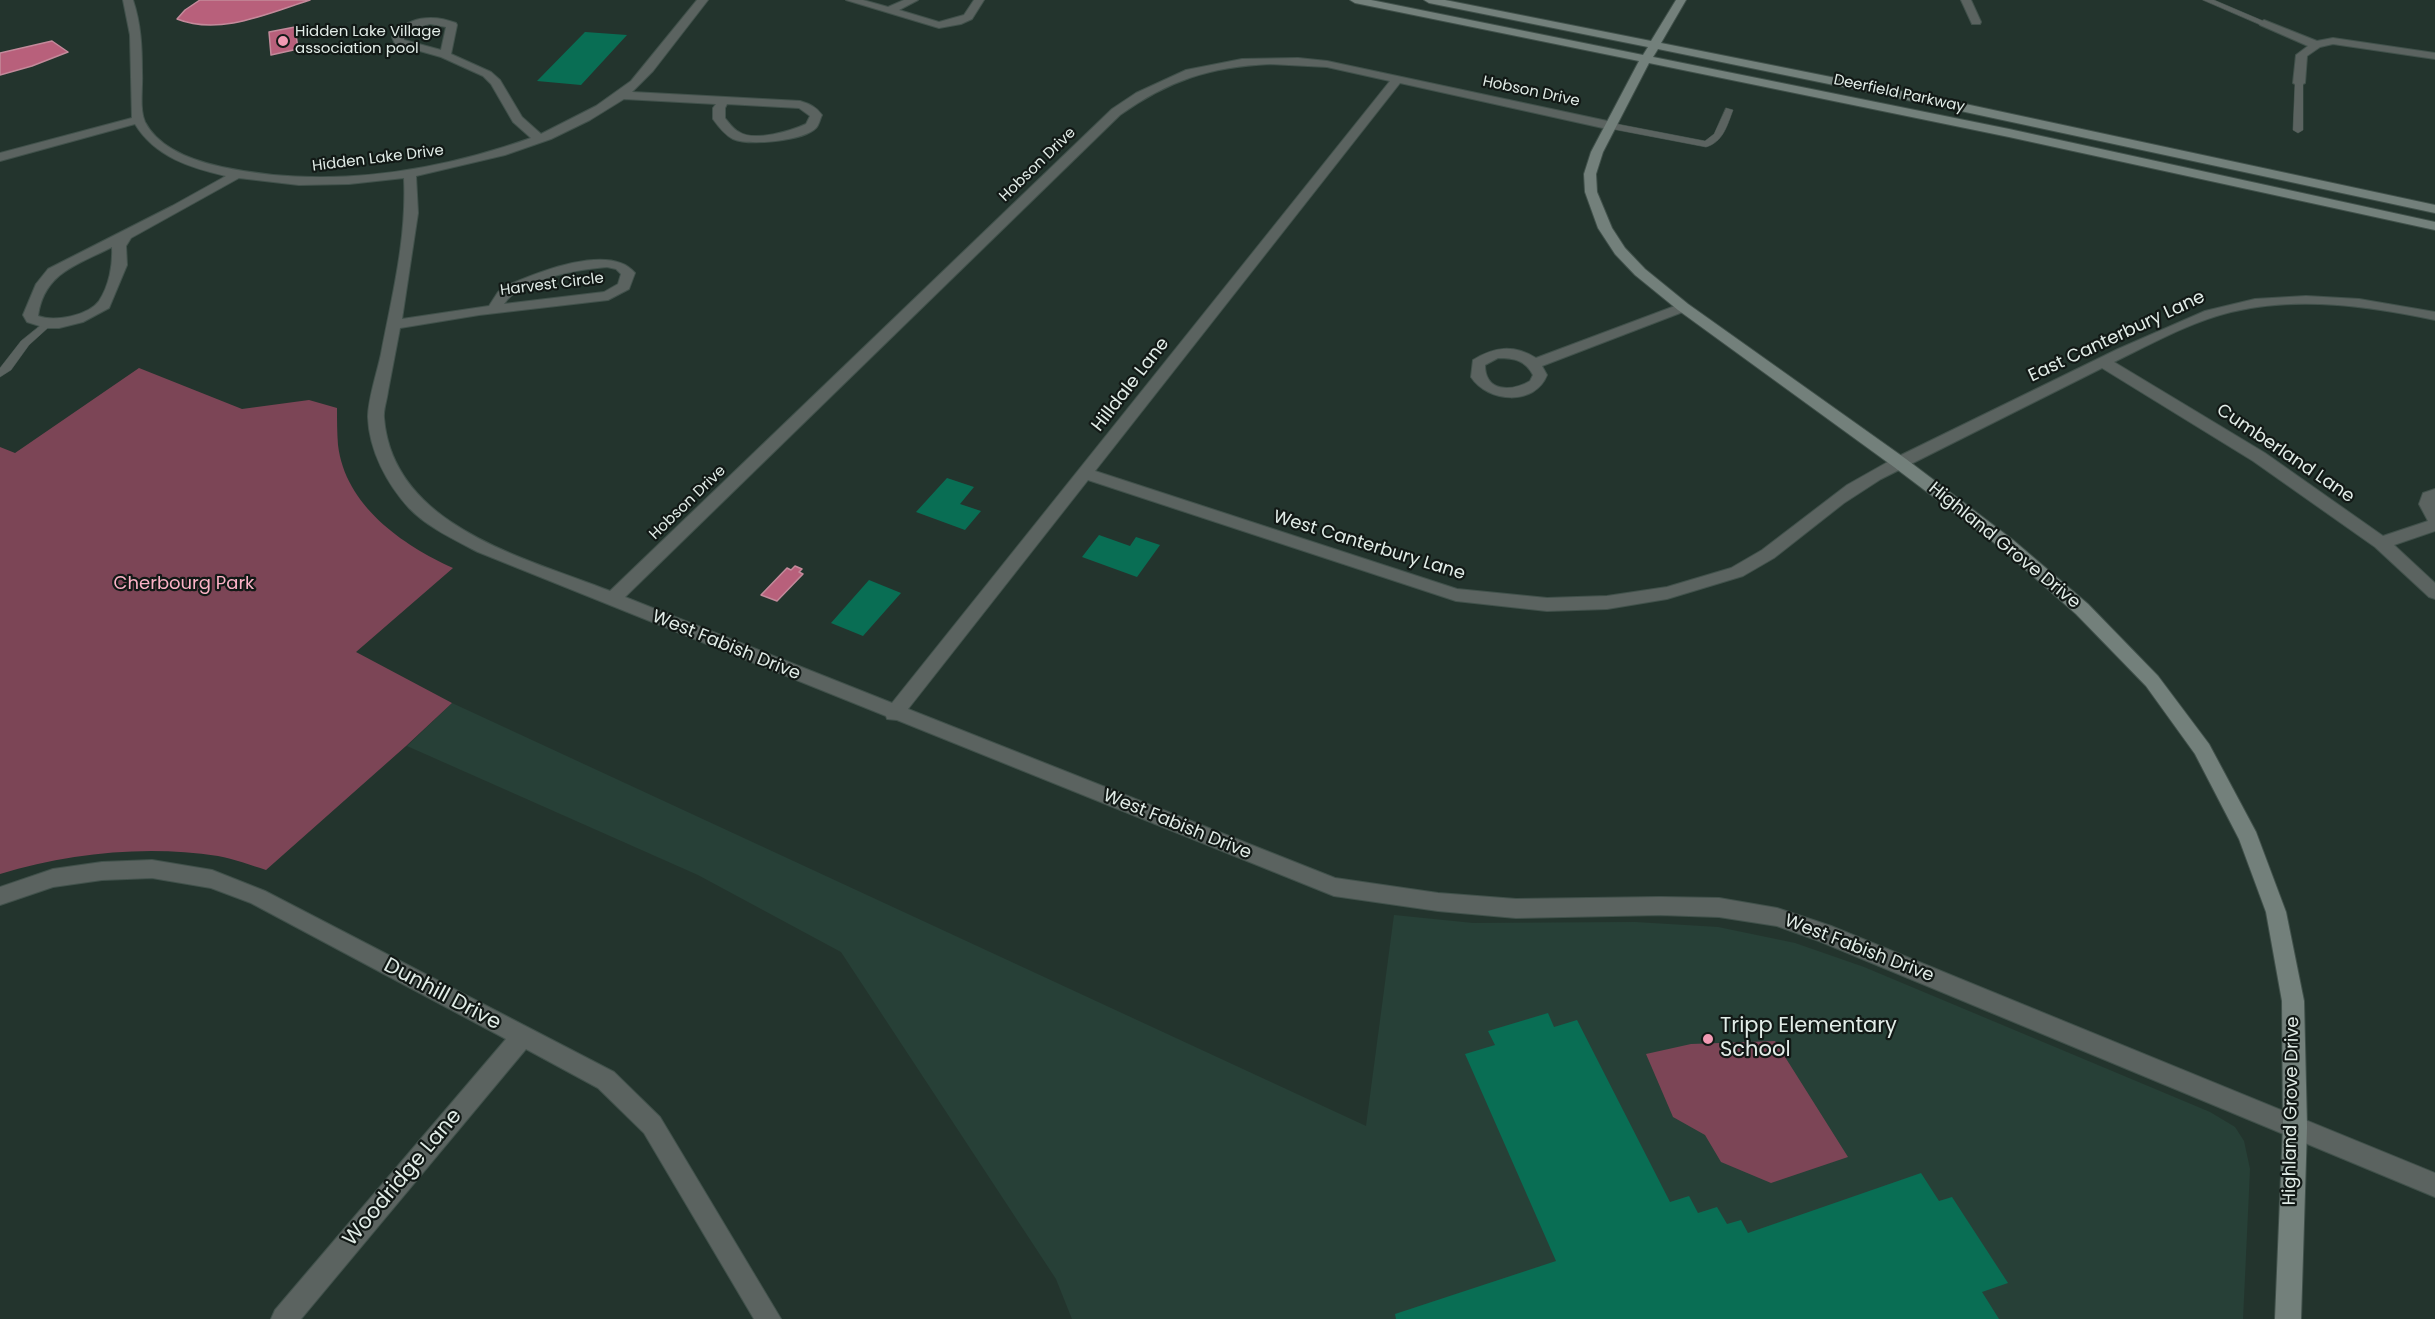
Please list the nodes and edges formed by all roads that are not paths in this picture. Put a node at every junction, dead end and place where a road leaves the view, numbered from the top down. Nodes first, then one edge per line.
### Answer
1 (128, 0) edge
2 (703, 0) edge
3 (851, 0) edge
4 (914, 0) edge
5 (979, 0) edge
6 (1355, 0) edge
7 (1429, 0) edge
8 (1681, 0) edge
9 (1966, 0) edge
10 (2206, 0) edge
11 (888, 11) junction
12 (1976, 22) dead end
13 (2264, 23) joint
14 (2316, 45) junction
15 (1650, 52) junction
16 (445, 55) junction
17 (2435, 56) edge
18 (1397, 80) junction
19 (2299, 83) joint
20 (620, 95) junction
21 (724, 101) junction
22 (1729, 110) dead end
23 (138, 120) junction
24 (1612, 126) junction
25 (2298, 130) dead end
26 (539, 139) junction
27 (0, 157) edge
28 (410, 173) junction
29 (234, 176) junction
30 (2435, 209) edge
31 (2435, 226) edge
32 (126, 235) junction
33 (1683, 307) junction
34 (494, 310) junction
35 (2435, 316) edge
36 (46, 324) junction
37 (393, 325) junction
38 (2103, 362) junction
39 (1534, 364) dead end
40 (0, 374) edge
41 (1900, 463) junction
42 (1086, 474) junction
43 (2435, 495) edge
44 (2435, 519) edge
45 (2435, 525) edge
46 (2381, 543) junction
47 (2435, 593) edge
48 (612, 600) junction
49 (894, 714) junction
50 (0, 896) edge
51 (522, 1037) junction
52 (2295, 1127) junction
53 (2435, 1185) edge
54 (284, 1319) edge
55 (768, 1319) edge
56 (2288, 1319) edge

1 - 23 street
2 - 20 street, Hidden Lake Drive
3 - 11 street
4 - 11 street
5 - 11 street
6 - 15 main road, Deerfield Parkway
7 - 15 main road, Deerfield Parkway
8 - 15 main road, Highland Grove Drive
9 - 12 street
10 - 13 lane
13 - 14 street
14 - 17 street
14 - 19 street
15 - 24 main road, Highland Grove Drive
15 - 30 main road, Deerfield Parkway
15 - 31 main road, Deerfield Parkway
16 - 16 street
16 - 26 street
18 - 24 street, Hobson Drive
18 - 42 street, Hilldale Lane
18 - 48 street, Hobson Drive
19 - 25 lane
20 - 21 street
20 - 26 street, Hidden Lake Drive
21 - 21 street
22 - 24 lane
23 - 27 street
23 - 29 street, Hidden Lake Drive
24 - 33 main road, Highland Grove Drive
26 - 28 street, Hidden Lake Drive
28 - 29 street, Hidden Lake Drive
28 - 37 street, West Fabish Drive
29 - 32 street
32 - 36 street
32 - 36 street
33 - 39 street
33 - 41 main road, Highland Grove Drive
34 - 34 street, Harvest Circle
34 - 37 street, Harvest Circle
35 - 38 street, East Canterbury Lane
36 - 40 lane
37 - 48 street, West Fabish Drive
38 - 41 street, East Canterbury Lane
38 - 46 street, Cumberland Lane
41 - 42 street, West Canterbury Lane
41 - 52 main road, Highland Grove Drive
42 - 49 street, Hilldale Lane
43 - 44 street
45 - 46 street
46 - 47 street, Cumberland Lane
48 - 49 street, West Fabish Drive
49 - 52 street, West Fabish Drive
50 - 51 street, Dunhill Drive
51 - 54 street, Woodridge Lane
51 - 55 street, Dunhill Drive
52 - 53 street, West Fabish Drive
52 - 56 main road, Highland Grove Drive

